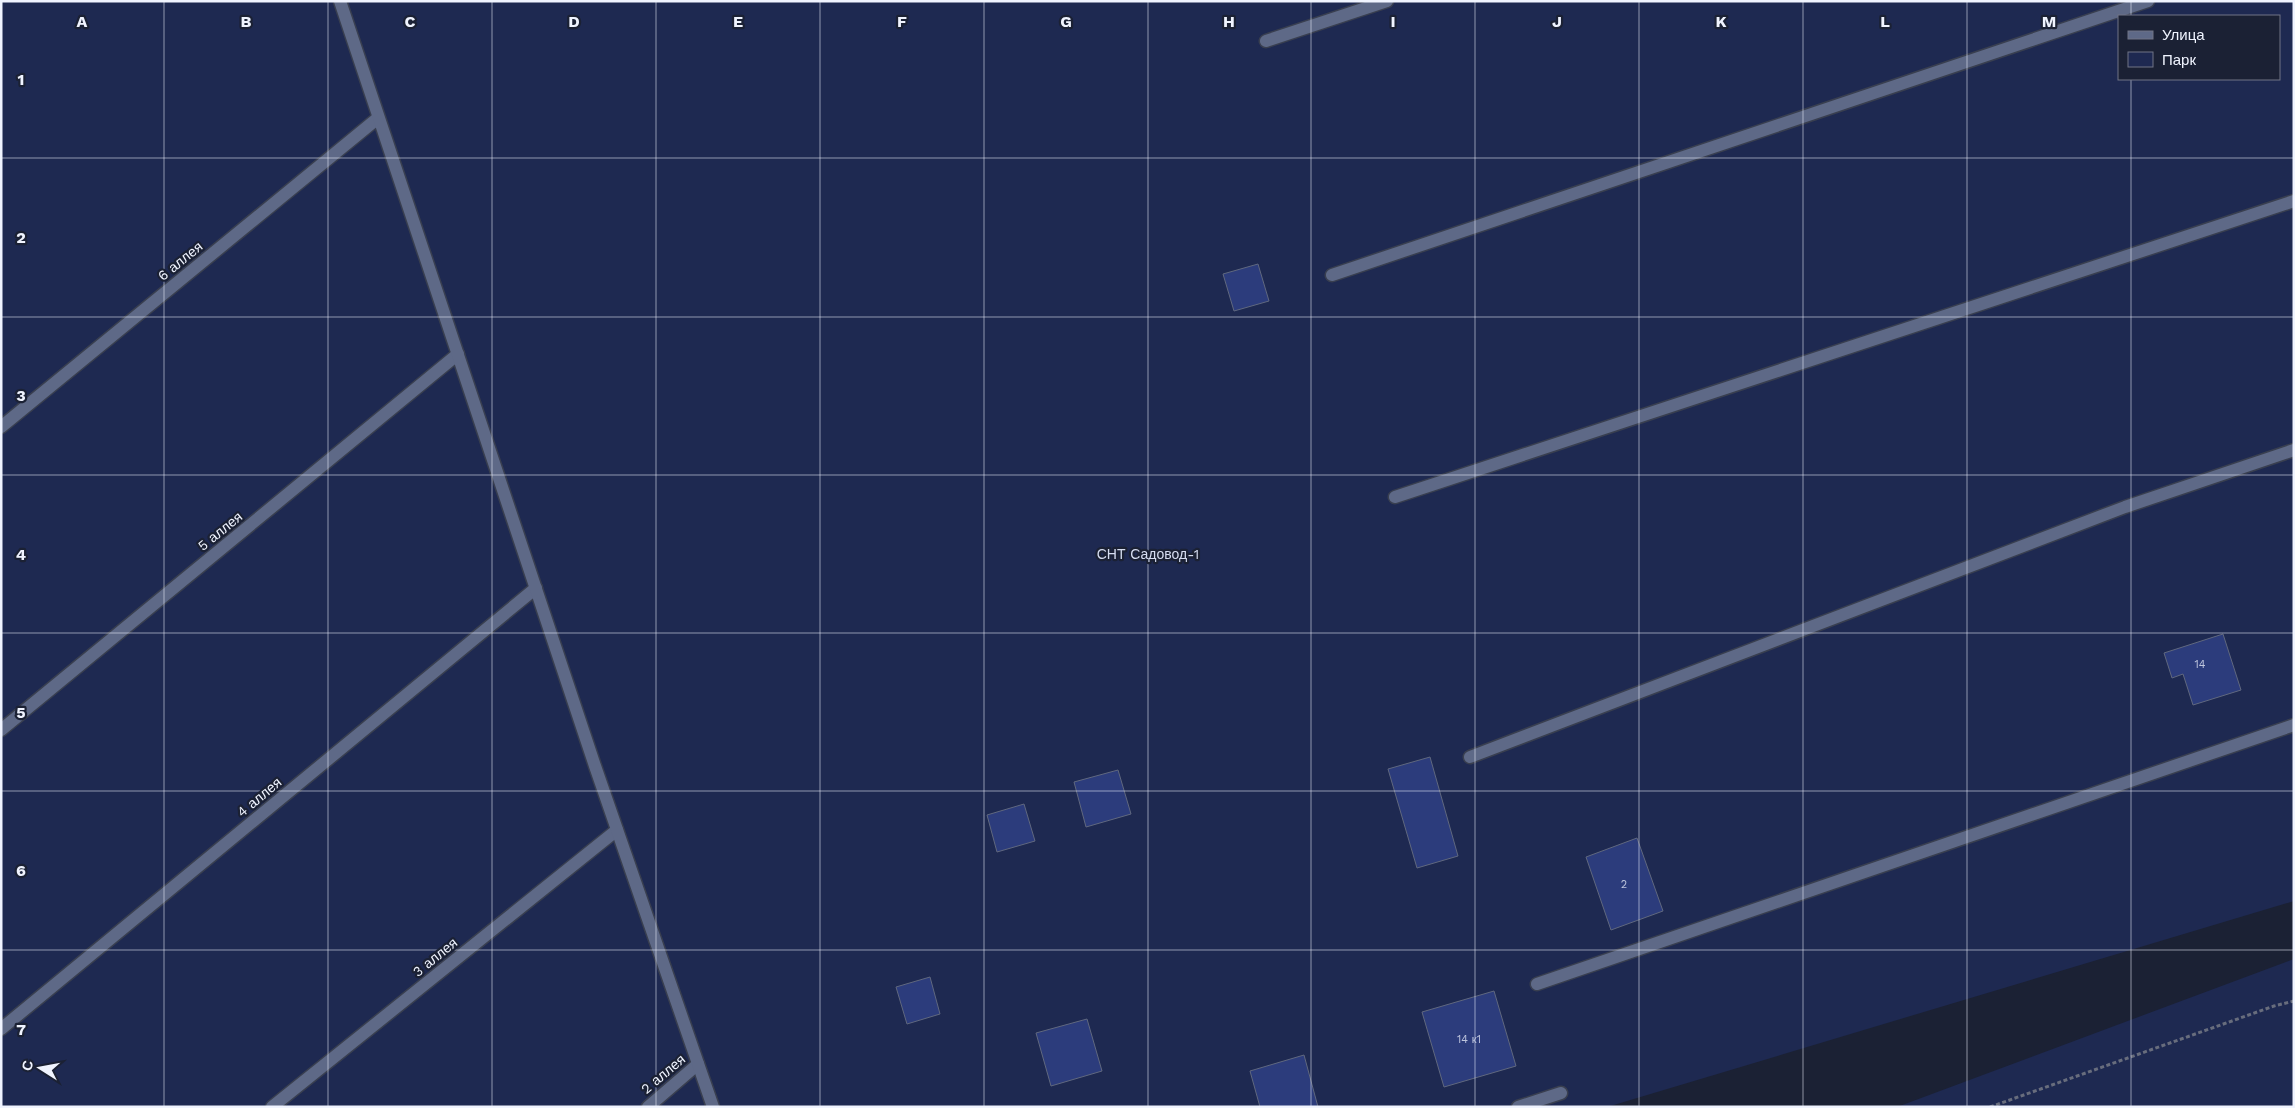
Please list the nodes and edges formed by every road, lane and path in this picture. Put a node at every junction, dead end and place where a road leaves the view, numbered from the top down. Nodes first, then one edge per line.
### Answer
1 (340, 1) edge
2 (1387, 1) edge
3 (2148, 1) edge
4 (1266, 41) dead end
5 (378, 118) junction
6 (2294, 201) edge
7 (1332, 276) dead end
8 (458, 354) junction
9 (1, 427) edge
10 (2294, 450) edge
11 (1395, 497) dead end
12 (536, 588) junction
13 (2294, 725) edge
14 (1, 730) edge
15 (1470, 757) dead end
16 (618, 830) junction
17 (1537, 984) dead end
18 (2294, 1001) edge
19 (1, 1029) edge
20 (698, 1064) junction
21 (1561, 1093) dead end
22 (272, 1107) edge
23 (648, 1107) edge
24 (713, 1107) edge
25 (1518, 1107) edge
26 (1990, 1107) edge

1 - 5 street
2 - 4 street
3 - 7 street
5 - 8 street
5 - 9 street, 6 аллея
6 - 11 street
8 - 12 street
8 - 14 street, 5 аллея
10 - 15 street
12 - 16 street
12 - 19 street, 4 аллея
13 - 17 street
16 - 20 street
16 - 22 street, 3 аллея
18 - 26 path
20 - 23 street, 2 аллея
20 - 24 street
21 - 25 street

